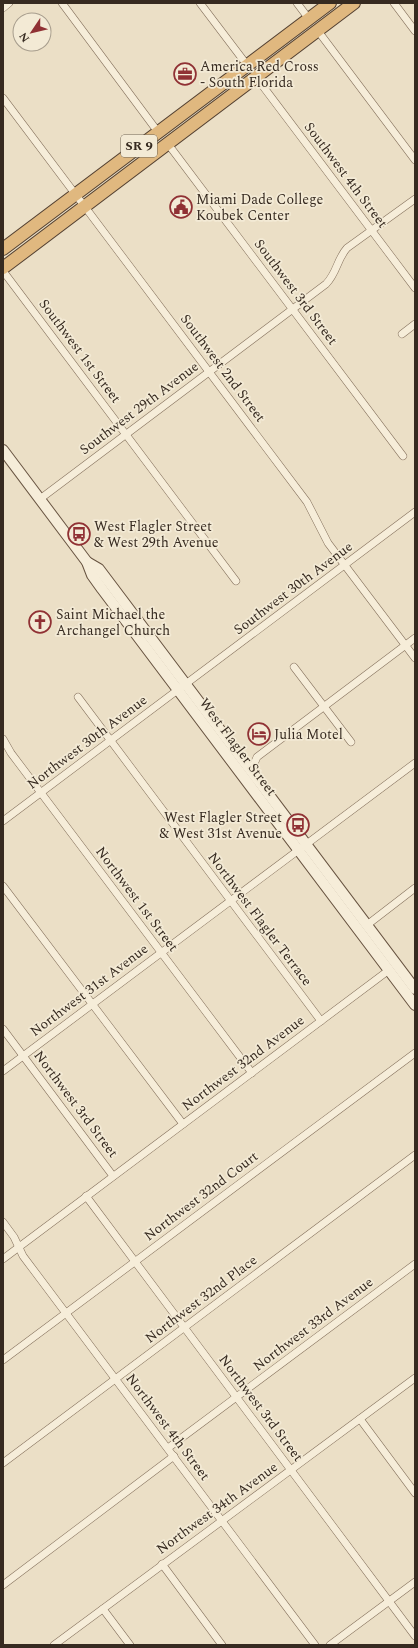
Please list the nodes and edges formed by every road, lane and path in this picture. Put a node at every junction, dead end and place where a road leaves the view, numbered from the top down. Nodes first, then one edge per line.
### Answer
1 (9, 3) edge
2 (62, 3) edge
3 (200, 3) edge
4 (297, 3) edge
5 (330, 3) edge
6 (354, 3) edge
7 (394, 3) edge
8 (3, 8) edge
9 (309, 18) junction
10 (415, 30) edge
11 (318, 31) junction
12 (306, 39) junction
13 (246, 65) junction
14 (256, 77) junction
15 (243, 87) junction
16 (3, 98) edge
17 (173, 121) junction
18 (158, 132) junction
19 (168, 144) junction
20 (153, 155) junction
21 (415, 160) edge
22 (76, 194) junction
23 (415, 198) edge
24 (84, 206) junction
25 (371, 231) junction
26 (3, 249) edge
27 (3, 268) edge
28 (3, 271) edge
29 (415, 288) edge
30 (292, 308) junction
31 (415, 324) edge
32 (402, 334) dead end
33 (209, 371) junction
34 (126, 434) junction
35 (3, 450) edge
36 (403, 456) dead end
37 (40, 499) junction
38 (415, 512) edge
39 (87, 562) junction
40 (344, 565) junction
41 (236, 581) dead end
42 (119, 612) junction
43 (137, 620) junction
44 (415, 638) edge
45 (405, 645) junction
46 (415, 658) edge
47 (294, 666) dead end
48 (182, 688) junction
49 (78, 697) dead end
50 (324, 706) junction
51 (3, 739) edge
52 (110, 740) junction
53 (351, 742) dead end
54 (257, 757) junction
55 (243, 760) junction
56 (415, 762) edge
57 (251, 771) junction
58 (41, 793) junction
59 (3, 821) edge
60 (302, 847) junction
61 (3, 886) edge
62 (415, 888) edge
63 (231, 901) junction
64 (367, 925) junction
65 (162, 953) junction
66 (392, 959) junction
67 (389, 970) junction
68 (415, 989) edge
69 (92, 1004) junction
70 (415, 1005) edge
71 (321, 1021) junction
72 (3, 1029) edge
73 (415, 1053) edge
74 (23, 1056) junction
75 (3, 1071) edge
76 (252, 1073) junction
77 (182, 1124) junction
78 (415, 1155) edge
79 (113, 1176) junction
80 (86, 1196) junction
81 (3, 1222) edge
82 (19, 1246) junction
83 (3, 1259) edge
84 (135, 1262) junction
85 (415, 1264) edge
86 (66, 1313) junction
87 (184, 1328) junction
88 (3, 1360) edge
89 (415, 1378) edge
90 (116, 1379) junction
91 (236, 1397) junction
92 (360, 1420) junction
93 (168, 1448) junction
94 (174, 1456) junction
95 (3, 1463) edge
96 (291, 1470) junction
97 (415, 1493) edge
98 (222, 1520) junction
99 (162, 1564) junction
100 (415, 1582) edge
101 (4, 1583) edge
102 (389, 1601) junction
103 (103, 1609) junction
104 (415, 1636) edge
105 (54, 1645) edge
106 (130, 1645) edge
107 (222, 1645) edge
108 (315, 1645) edge
109 (330, 1645) edge

1 - 8 street
2 - 18 street
3 - 13 street
4 - 9 street
5 - 9 highway, SR 9
6 - 11 highway, SR 9
7 - 10 street
9 - 12 highway
9 - 13 highway, SR 9
11 - 12 highway, SR 9
11 - 21 street
12 - 14 highway, SR 9
13 - 15 highway
13 - 17 highway, SR 9
14 - 15 highway, SR 9
14 - 25 street, Southwest 4th Street
15 - 19 highway, SR 9
16 - 22 street, Southwest 2nd Street
17 - 18 highway, SR 9
17 - 19 highway
18 - 20 highway
18 - 22 highway, SR 9
19 - 20 highway, SR 9
19 - 30 street, Southwest 3rd Street
20 - 24 highway, SR 9
22 - 24 street, Southwest 2nd Street
22 - 26 highway, SR 9
23 - 25 street, Southwest 29th Avenue
24 - 27 highway, SR 9
24 - 33 street, Southwest 2nd Street
25 - 29 street, Southwest 4th Street
25 - 30 street, Southwest 29th Avenue
28 - 34 street, Southwest 1st Street
30 - 33 street, Southwest 29th Avenue
30 - 36 street, Southwest 3rd Street
31 - 32 street
33 - 34 street, Southwest 29th Avenue
33 - 40 street, Southwest 2nd Street
34 - 37 street, Southwest 29th Avenue
34 - 41 street, Southwest 1st Street
35 - 37 main road, West Flagler Street
37 - 39 main road, West Flagler Street
38 - 40 street, Southwest 30th Avenue
39 - 42 main road, West Flagler Street
39 - 43 main road, West Flagler Street
40 - 45 street, Southwest 2nd Street
40 - 48 street, Southwest 30th Avenue
42 - 43 main road
42 - 48 main road, West Flagler Street
43 - 48 main road, West Flagler Street
44 - 45 street
45 - 46 street, Southwest 2nd Street
45 - 50 street
47 - 50 street
48 - 52 street, Northwest 30th Avenue
48 - 55 main road, West Flagler Street
48 - 60 main road, West Flagler Street
49 - 52 street, Northwest Flagler Terrace
50 - 53 street
50 - 54 street
51 - 58 street, Northwest 1st Street
52 - 58 street, Northwest 30th Avenue
52 - 63 street, Northwest Flagler Terrace
54 - 55 street
54 - 57 street
55 - 57 main road, West Flagler Street
56 - 60 street, Northwest 31st Avenue
57 - 60 main road, West Flagler Street
58 - 59 street, Northwest 30th Avenue
58 - 65 street, Northwest 1st Street
60 - 63 street, Northwest 31st Avenue
60 - 64 main road, West Flagler Street
60 - 67 main road, West Flagler Street
61 - 69 street
62 - 64 street
63 - 65 street, Northwest 31st Avenue
63 - 71 street, Northwest Flagler Terrace
64 - 66 main road, West Flagler Street
65 - 69 street, Northwest 31st Avenue
65 - 76 street, Northwest 1st Street
66 - 67 main road
66 - 68 main road, West Flagler Street
67 - 70 main road, West Flagler Street
67 - 71 street, Northwest 32nd Avenue
69 - 74 street, Northwest 31st Avenue
69 - 77 street
71 - 76 street, Northwest 32nd Avenue
72 - 74 street, Northwest 3rd Street
73 - 84 street, Northwest 32nd Court
74 - 75 street, Northwest 31st Avenue
74 - 79 street, Northwest 3rd Street
76 - 77 street, Northwest 32nd Avenue
77 - 79 street, Northwest 32nd Avenue
78 - 87 street, Northwest 32nd Place
79 - 80 street, Northwest 32nd Avenue
80 - 82 street
80 - 84 street, Northwest 3rd Street
81 - 82 street, Northwest 4th Street
82 - 83 street
82 - 86 street, Northwest 4th Street
84 - 86 street, Northwest 32nd Court
84 - 87 street, Northwest 3rd Street
85 - 91 street, Northwest 33rd Avenue
86 - 88 street, Northwest 32nd Court
86 - 90 street, Northwest 4th Street
87 - 90 street, Northwest 32nd Place
87 - 91 street, Northwest 3rd Street
89 - 92 street, Northwest 34th Avenue
90 - 93 street, Northwest 4th Street
90 - 95 street, Northwest 32nd Place
91 - 93 street, Northwest 33rd Avenue
91 - 96 street, Northwest 3rd Street
92 - 96 street, Northwest 34th Avenue
92 - 97 street
93 - 94 street, Northwest 4th Street
94 - 98 street, Northwest 4th Street
94 - 101 street
96 - 98 street, Northwest 34th Avenue
96 - 102 street, Northwest 3rd Street
98 - 99 street, Northwest 34th Avenue
98 - 108 street, Northwest 4th Street
99 - 103 street, Northwest 34th Avenue
99 - 107 street
100 - 102 street
102 - 104 street, Northwest 3rd Street
102 - 109 street
103 - 105 street, Northwest 34th Avenue
103 - 106 street

